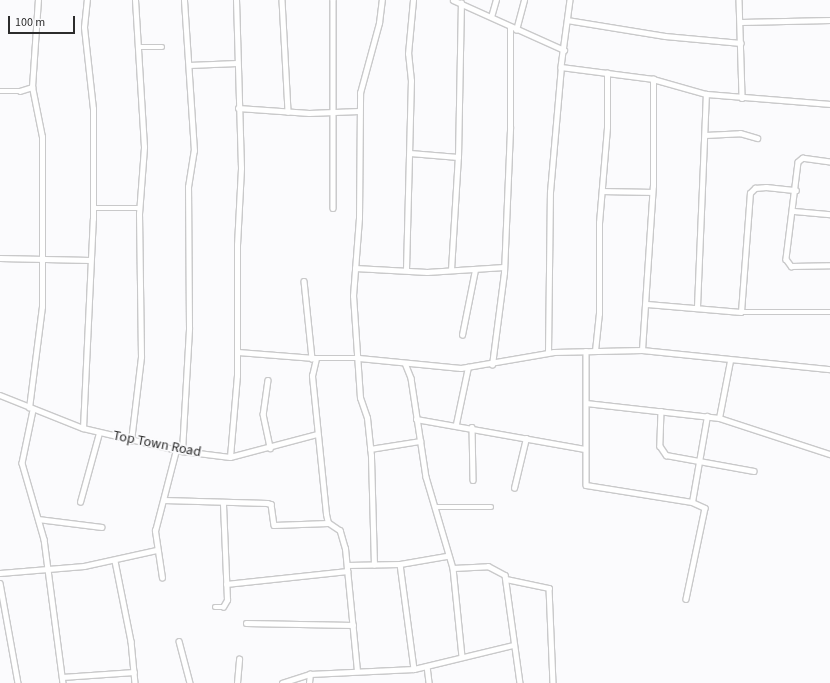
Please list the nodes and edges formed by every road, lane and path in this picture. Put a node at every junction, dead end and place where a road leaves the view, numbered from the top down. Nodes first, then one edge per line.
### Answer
1 (38, 0) edge
2 (87, 0) edge
3 (135, 0) edge
4 (184, 0) edge
5 (236, 0) edge
6 (282, 0) edge
7 (333, 0) edge
8 (382, 0) edge
9 (413, 0) edge
10 (453, 0) edge
11 (468, 0) edge
12 (496, 0) edge
13 (524, 0) edge
14 (570, 0) edge
15 (739, 0) edge
16 (461, 4) junction
17 (467, 6) junction
18 (491, 17) junction
19 (567, 20) junction
20 (830, 20) edge
21 (741, 22) junction
22 (510, 27) junction
23 (516, 30) junction
24 (741, 43) junction
25 (138, 47) junction
26 (162, 47) dead end
27 (564, 50) junction
28 (238, 62) junction
29 (189, 65) junction
30 (561, 67) junction
31 (607, 73) junction
32 (653, 80) junction
33 (32, 87) junction
34 (0, 91) edge
35 (706, 94) junction
36 (742, 98) junction
37 (830, 104) edge
38 (238, 108) junction
39 (359, 111) junction
40 (288, 112) junction
41 (335, 112) junction
42 (705, 135) junction
43 (757, 138) dead end
44 (410, 153) junction
45 (458, 157) junction
46 (830, 162) edge
47 (796, 190) junction
48 (603, 191) junction
49 (652, 192) junction
50 (93, 208) junction
51 (139, 208) junction
52 (333, 208) dead end
53 (794, 211) junction
54 (830, 214) edge
55 (0, 258) edge
56 (43, 260) junction
57 (90, 260) junction
58 (830, 264) edge
59 (504, 267) junction
60 (355, 268) junction
61 (406, 270) junction
62 (451, 270) junction
63 (475, 270) junction
64 (304, 281) dead end
65 (647, 304) junction
66 (696, 307) junction
67 (741, 312) junction
68 (830, 312) edge
69 (462, 335) dead end
70 (642, 350) junction
71 (586, 351) junction
72 (595, 351) junction
73 (238, 352) junction
74 (548, 353) junction
75 (314, 358) junction
76 (359, 358) junction
77 (730, 361) junction
78 (405, 363) junction
79 (492, 365) junction
80 (468, 367) junction
81 (830, 369) edge
82 (268, 380) dead end
83 (0, 395) edge
84 (586, 403) junction
85 (31, 409) junction
86 (661, 411) junction
87 (706, 416) junction
88 (416, 418) junction
89 (719, 418) junction
90 (456, 424) junction
91 (472, 427) junction
92 (83, 428) junction
93 (99, 433) junction
94 (317, 434) junction
95 (526, 438) junction
96 (131, 441) junction
97 (420, 441) junction
98 (270, 448) junction
99 (370, 449) junction
100 (584, 449) junction
101 (176, 450) junction
102 (182, 451) junction
103 (830, 454) edge
104 (230, 457) junction
105 (699, 462) junction
106 (754, 471) dead end
107 (473, 480) dead end
108 (514, 488) dead end
109 (164, 500) junction
110 (80, 502) dead end
111 (692, 502) junction
112 (222, 503) junction
113 (437, 506) junction
114 (491, 507) dead end
115 (38, 520) junction
116 (328, 523) junction
117 (101, 527) dead end
118 (157, 550) junction
119 (446, 556) junction
120 (115, 561) junction
121 (400, 564) junction
122 (374, 565) junction
123 (347, 568) junction
124 (453, 568) junction
125 (48, 569) junction
126 (0, 573) edge
127 (162, 578) dead end
128 (506, 579) junction
129 (0, 583) edge
130 (226, 584) junction
131 (686, 599) dead end
132 (215, 607) dead end
133 (246, 623) dead end
134 (353, 625) junction
135 (179, 641) dead end
136 (513, 645) junction
137 (462, 656) junction
138 (239, 659) dead end
139 (427, 666) junction
140 (414, 669) junction
141 (357, 671) junction
142 (134, 672) junction
143 (310, 674) junction
144 (62, 677) junction
145 (18, 683) edge
146 (63, 683) edge
147 (135, 683) edge
148 (190, 683) edge
149 (237, 683) edge
150 (282, 683) edge
151 (309, 683) edge
152 (429, 683) edge
153 (520, 683) edge
154 (553, 683) edge

1 - 33 street
2 - 50 street
3 - 25 street
4 - 29 street
5 - 28 street
6 - 40 street
7 - 41 street
8 - 39 street
9 - 44 street
10 - 16 street
11 - 17 street
12 - 18 street
13 - 23 street
14 - 19 street
15 - 21 street
16 - 17 street
16 - 45 street
17 - 18 street
18 - 22 street
19 - 24 street
19 - 27 street
20 - 21 street
21 - 24 street
22 - 23 street
22 - 59 street
23 - 27 street
24 - 36 street
25 - 26 street
25 - 51 street
27 - 30 street
28 - 29 street
28 - 38 street
29 - 102 street
30 - 31 street
30 - 74 street
31 - 32 street
31 - 48 street
32 - 35 street
32 - 49 street
33 - 34 street
33 - 56 street
35 - 36 street
35 - 42 street
36 - 37 street
38 - 40 street
38 - 73 street
39 - 41 street
39 - 60 street
40 - 41 street
41 - 52 street
42 - 43 street
42 - 66 street
44 - 45 street
44 - 61 street
45 - 62 street
46 - 47 street
47 - 53 street
47 - 67 street
48 - 49 street
48 - 72 street
49 - 65 street
50 - 51 street
50 - 57 street
51 - 96 street
53 - 54 street
53 - 58 street
55 - 56 street
56 - 57 street
56 - 85 street
57 - 92 street
59 - 63 street
59 - 79 street
60 - 61 street
60 - 76 street
61 - 62 street
62 - 63 street
63 - 69 street
64 - 75 street
65 - 66 street
65 - 70 street
66 - 67 street
67 - 68 street
70 - 72 street
70 - 77 street
71 - 72 street
71 - 74 street
71 - 84 street
73 - 75 street
73 - 104 street
74 - 79 street
75 - 76 street
75 - 94 street
76 - 78 street
76 - 99 street
77 - 81 street
77 - 89 street
78 - 80 street
78 - 88 street
79 - 80 street
80 - 90 street
82 - 98 street
83 - 85 street, Top Town Road
84 - 86 street
84 - 100 street
85 - 92 street, Top Town Road
85 - 115 street
86 - 87 street
86 - 105 street
87 - 89 street
87 - 105 street
88 - 90 street
88 - 97 street
89 - 103 street
90 - 91 street
91 - 95 street
91 - 107 street
92 - 93 street, Top Town Road
93 - 96 street, Top Town Road
93 - 110 street
94 - 98 street, Top Town Road
94 - 116 street
95 - 100 street
95 - 108 street
96 - 101 street, Top Town Road
97 - 99 street
97 - 113 street
98 - 104 street, Top Town Road
99 - 122 street
100 - 111 street
101 - 102 street, Top Town Road
101 - 109 street
102 - 104 street, Top Town Road
105 - 106 street
105 - 111 street
109 - 112 street
109 - 118 street
111 - 131 street
112 - 116 street
112 - 130 street
113 - 114 street
113 - 119 street
115 - 117 street
115 - 125 street
116 - 123 street
118 - 120 street
118 - 127 street
119 - 121 street
119 - 124 street
120 - 125 street
120 - 142 street
121 - 122 street
121 - 140 street
122 - 123 street
123 - 130 street
123 - 134 street
124 - 128 street
124 - 137 street
125 - 126 street
125 - 144 street
128 - 136 street
128 - 154 street
129 - 145 street
130 - 132 street
133 - 134 street
134 - 141 street
135 - 148 street
136 - 137 street
136 - 153 street
137 - 139 street
138 - 149 street
139 - 140 street
139 - 152 street
140 - 141 street
141 - 143 street
142 - 144 street
142 - 147 street
143 - 150 street
143 - 151 street
144 - 146 street

